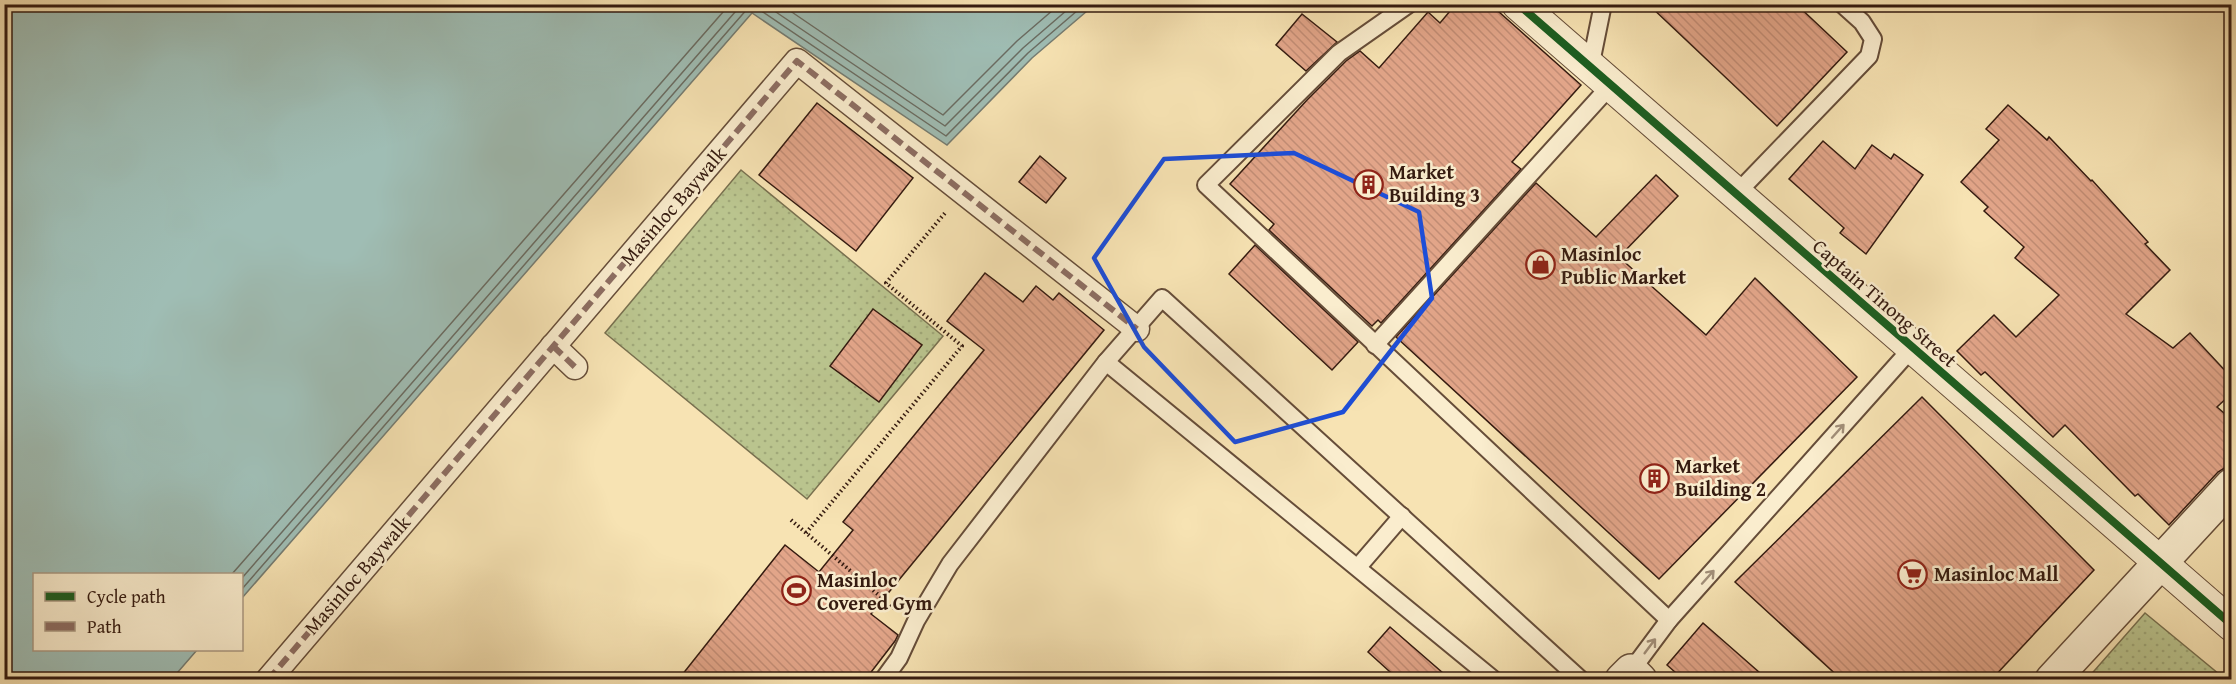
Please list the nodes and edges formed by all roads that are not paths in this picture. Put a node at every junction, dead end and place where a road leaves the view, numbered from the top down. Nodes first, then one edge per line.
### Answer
1 (1409, 4) edge
2 (1518, 4) edge
3 (1603, 4) edge
4 (1842, 4) edge
5 (1601, 76) junction
6 (1736, 194) junction
7 (1137, 329) junction
8 (1376, 345) junction
9 (553, 346) junction
10 (1912, 348) junction
11 (1106, 362) junction
12 (575, 367) dead end
13 (2232, 485) edge
14 (1402, 516) junction
15 (2159, 564) junction
16 (1358, 567) junction
17 (1669, 620) junction
18 (2232, 626) edge
19 (1631, 677) edge
20 (268, 680) edge
21 (883, 680) edge
22 (1494, 680) edge
23 (1581, 680) edge
24 (2052, 680) edge

1 - 8 lane
2 - 5 street, Captain Tinong Street
3 - 5 lane
4 - 6 lane
5 - 6 street, Captain Tinong Street
5 - 8 lane
6 - 10 street, Captain Tinong Street
7 - 9 street, Masinloc Baywalk
7 - 11 lane
7 - 14 lane
8 - 17 lane
9 - 12 street
9 - 20 street, Masinloc Baywalk
10 - 15 street, Captain Tinong Street
17 -> 10 lane
11 - 16 lane
11 - 21 lane
13 - 15 street
14 - 16 lane
14 - 23 lane
15 - 18 street, Captain Tinong Street
15 - 24 street
16 - 22 lane
19 -> 17 lane

